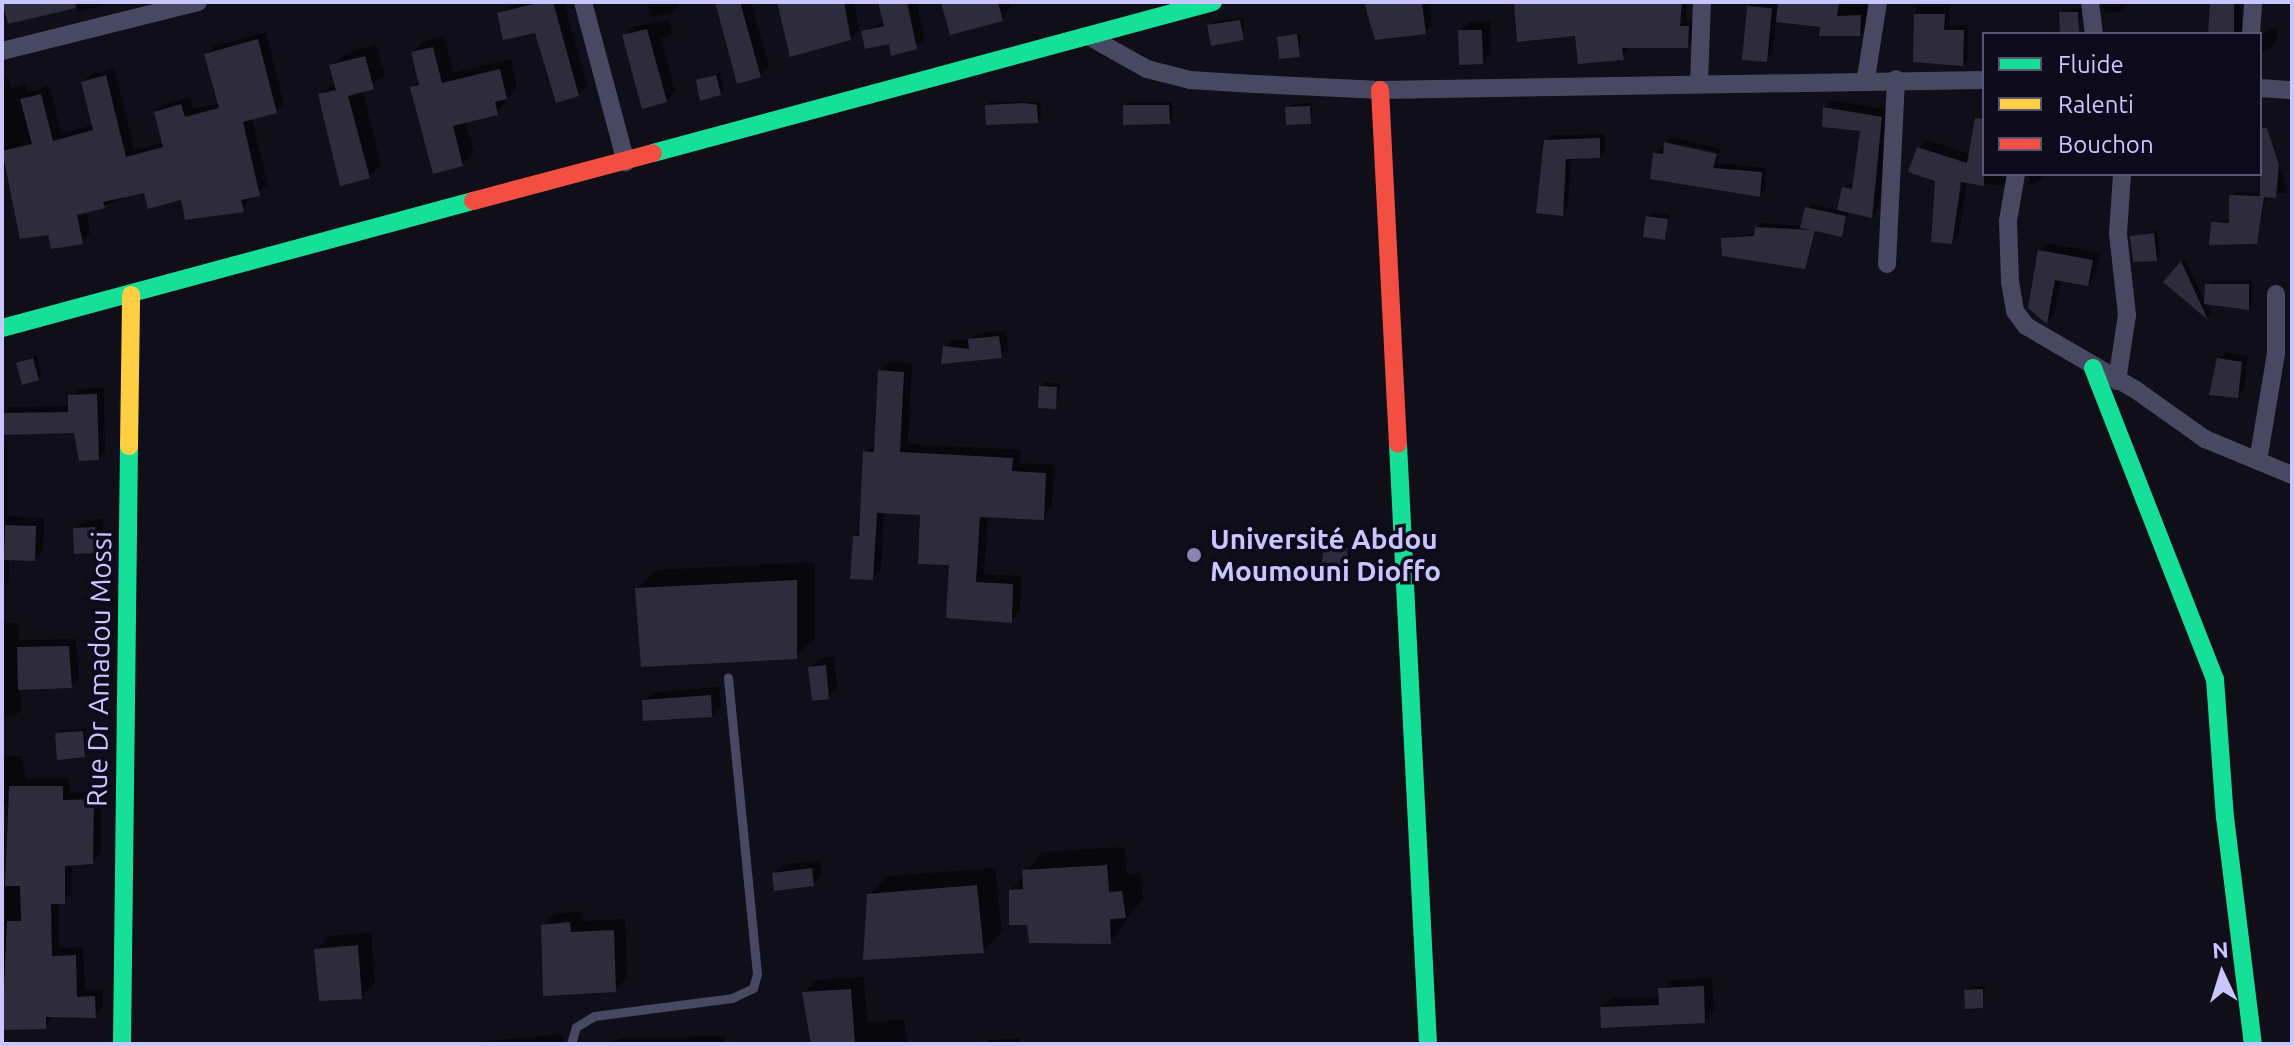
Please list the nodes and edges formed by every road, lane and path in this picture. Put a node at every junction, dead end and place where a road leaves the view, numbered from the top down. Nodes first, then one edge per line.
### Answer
1 (198, 2) edge
2 (583, 2) edge
3 (1139, 2) edge
4 (1213, 2) edge
5 (1702, 2) edge
6 (1878, 2) edge
7 (2090, 2) edge
8 (2253, 2) edge
9 (1145, 21) junction
10 (2094, 32) edge
11 (2251, 32) edge
12 (1090, 37) junction
13 (2, 51) edge
14 (1866, 78) junction
15 (1896, 79) junction
16 (1982, 80) edge
17 (1699, 83) junction
18 (2262, 88) edge
19 (1380, 90) junction
20 (2292, 90) edge
21 (626, 162) junction
22 (2016, 176) edge
23 (2122, 176) edge
24 (1887, 264) dead end
25 (2276, 294) dead end
26 (131, 295) junction
27 (2, 328) edge
28 (2093, 368) junction
29 (2117, 381) junction
30 (2258, 461) junction
31 (2292, 475) edge
32 (728, 677) dead end
33 (122, 1044) edge
34 (571, 1044) edge
35 (1428, 1044) edge
36 (2253, 1044) edge

1 - 13 street
2 - 21 street
3 - 9 street
4 - 9 street
5 - 17 street
6 - 14 street
7 - 10 street
8 - 11 street
9 - 12 street
12 - 19 street
12 - 21 street
14 - 15 street
14 - 17 street
15 - 16 street
15 - 24 street
17 - 19 street
18 - 20 street
19 - 35 street
21 - 26 street
22 - 28 street
23 - 29 street
25 - 30 street
26 - 27 street
26 - 33 street, Rue Dr Amadou Mossi
28 - 29 street
28 - 36 street
29 - 30 street
30 - 31 street
32 - 34 lane

